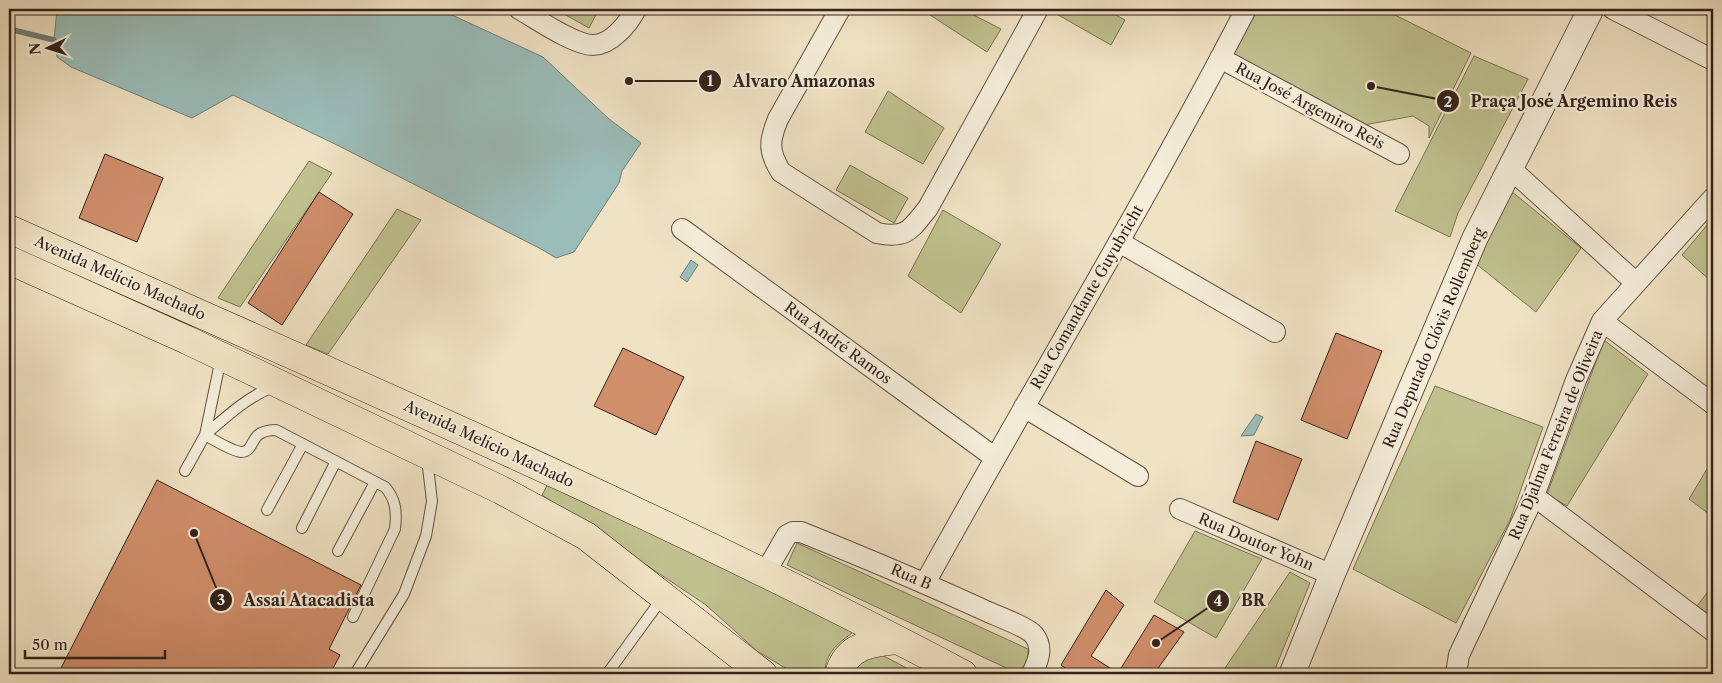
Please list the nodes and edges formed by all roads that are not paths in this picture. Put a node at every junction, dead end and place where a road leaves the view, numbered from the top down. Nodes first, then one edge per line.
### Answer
1 (519, 9) edge
2 (636, 9) edge
3 (840, 9) edge
4 (1038, 9) edge
5 (1246, 9) edge
6 (1591, 9) edge
7 (1613, 9) edge
8 (1220, 58) junction
9 (1713, 60) edge
10 (1399, 154) dead end
11 (1511, 169) junction
12 (1713, 198) edge
13 (9, 229) edge
14 (682, 229) dead end
15 (1119, 242) junction
16 (9, 260) edge
17 (1636, 283) junction
18 (1602, 321) junction
19 (1275, 332) dead end
20 (222, 357) junction
21 (278, 384) junction
22 (1713, 404) edge
23 (1024, 407) junction
24 (205, 435) junction
25 (303, 444) junction
26 (427, 456) junction
27 (994, 458) junction
28 (336, 462) junction
29 (185, 471) dead end
30 (1138, 476) dead end
31 (375, 482) junction
32 (1534, 496) junction
33 (1180, 509) dead end
34 (267, 510) dead end
35 (302, 528) dead end
36 (338, 551) dead end
37 (765, 573) junction
38 (1332, 575) junction
39 (925, 583) junction
40 (664, 596) junction
41 (353, 617) dead end
42 (1713, 630) edge
43 (898, 640) junction
44 (355, 674) edge
45 (607, 674) edge
46 (763, 674) edge
47 (839, 674) edge
48 (963, 674) edge
49 (1032, 674) edge
50 (1292, 674) edge
51 (1456, 674) edge

1 - 2 street
3 - 4 street
5 - 8 street, Rua Comandante Guyubricht
6 - 11 street, Rua Deputado Clóvis Rollemberg
7 - 9 street
8 - 10 street, Rua José Argemiro Reis
8 - 15 street, Rua Comandante Guyubricht
11 - 17 street
11 - 38 street, Rua Deputado Clóvis Rollemberg
12 - 17 street, Rua Djalma Ferreira de Oliveira
13 - 37 main road, Avenida Melício Machado
14 - 27 street, Rua André Ramos
15 - 19 street
15 - 23 street, Rua Comandante Guyubricht
16 - 20 main road, Avenida Melício Machado
17 - 18 street, Rua Djalma Ferreira de Oliveira
18 - 22 street
18 - 32 street, Rua Djalma Ferreira de Oliveira
20 - 21 main road, Avenida Melício Machado
20 - 24 lane
21 - 24 lane
21 - 26 main road, Avenida Melício Machado
23 - 27 street, Rua Comandante Guyubricht
23 - 30 street
24 - 25 lane
24 - 29 lane
25 - 28 lane
25 - 34 lane
26 - 40 main road, Avenida Melício Machado
26 - 44 lane
27 - 39 street, Rua Comandante Guyubricht
28 - 31 lane
28 - 35 lane
31 - 36 lane
31 - 41 lane
32 - 42 street
32 - 51 street, Rua Djalma Ferreira de Oliveira
33 - 38 street, Rua Doutor Yohn
37 - 39 street, Rua B
37 - 43 main road, Avenida Melício Machado
38 - 50 street, Rua Deputado Clóvis Rollemberg
39 - 49 street, Rua B
40 - 45 lane
40 - 46 main road, Avenida Melício Machado
43 - 47 main road
43 - 48 main road, Avenida Melício Machado

